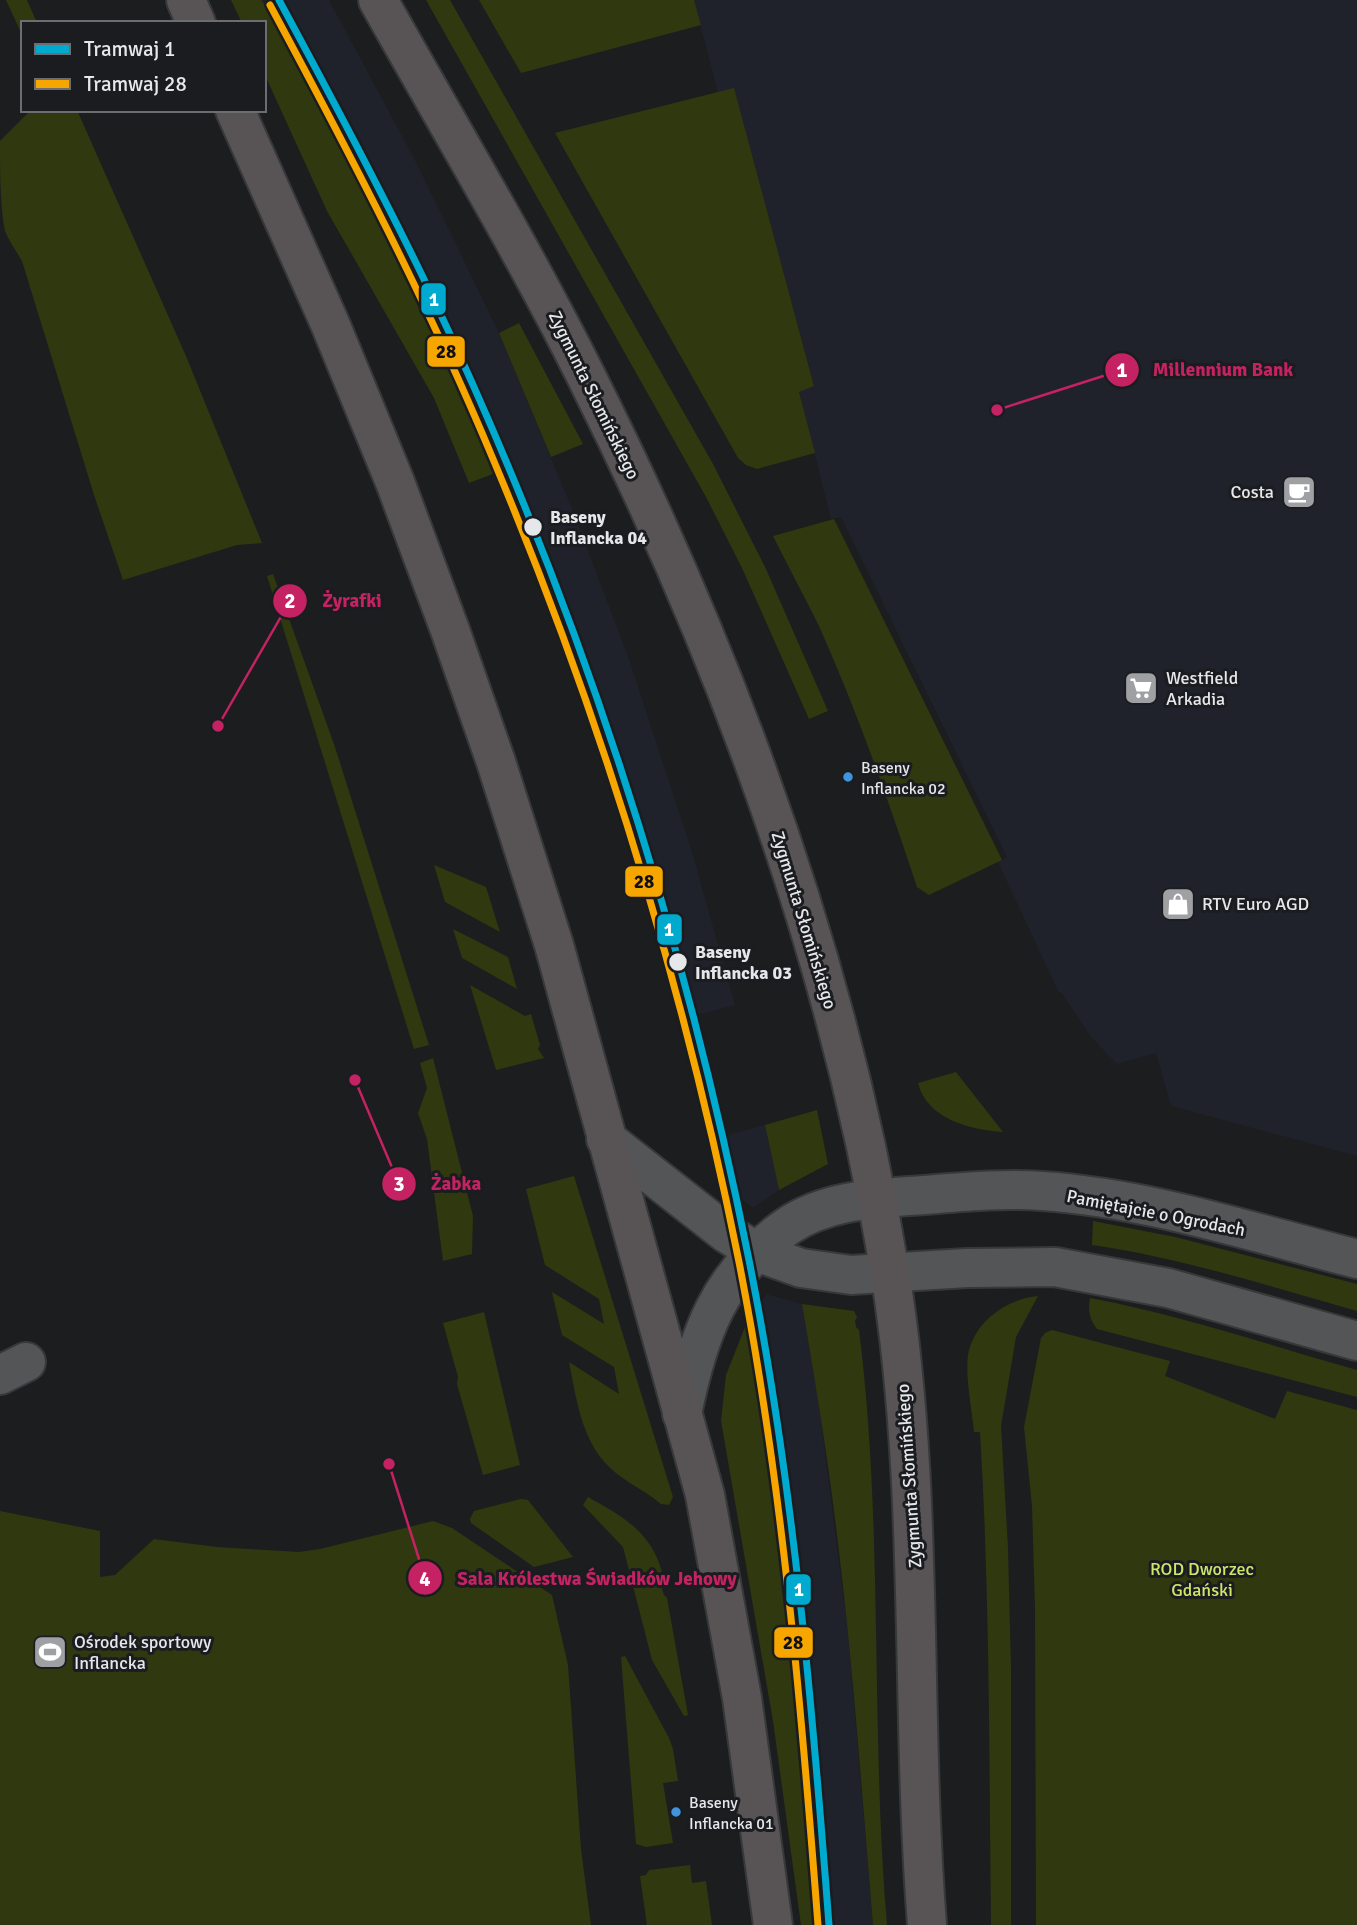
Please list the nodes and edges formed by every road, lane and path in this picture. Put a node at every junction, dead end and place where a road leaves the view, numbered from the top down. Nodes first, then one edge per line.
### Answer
1 (186, 0) edge
2 (379, 0) edge
3 (195, 21) edge
4 (236, 112) edge
5 (606, 1139) junction
6 (876, 1199) junction
7 (757, 1252) junction
8 (1357, 1259) edge
9 (890, 1272) junction
10 (1357, 1341) edge
11 (682, 1414) junction
12 (773, 1925) edge
13 (927, 1925) edge

1 - 3 main road
2 - 6 main road, Zygmunta Słomińskiego
4 - 5 main road
5 - 7 street
5 - 11 main road
6 - 7 street, Pamiętajcie o Ogrodach
6 - 8 street, Pamiętajcie o Ogrodach
6 - 9 main road, Zygmunta Słomińskiego
7 - 9 street
7 - 11 street, Pamiętajcie o Ogrodach
9 - 10 street
9 - 13 main road, Zygmunta Słomińskiego
11 - 12 main road

